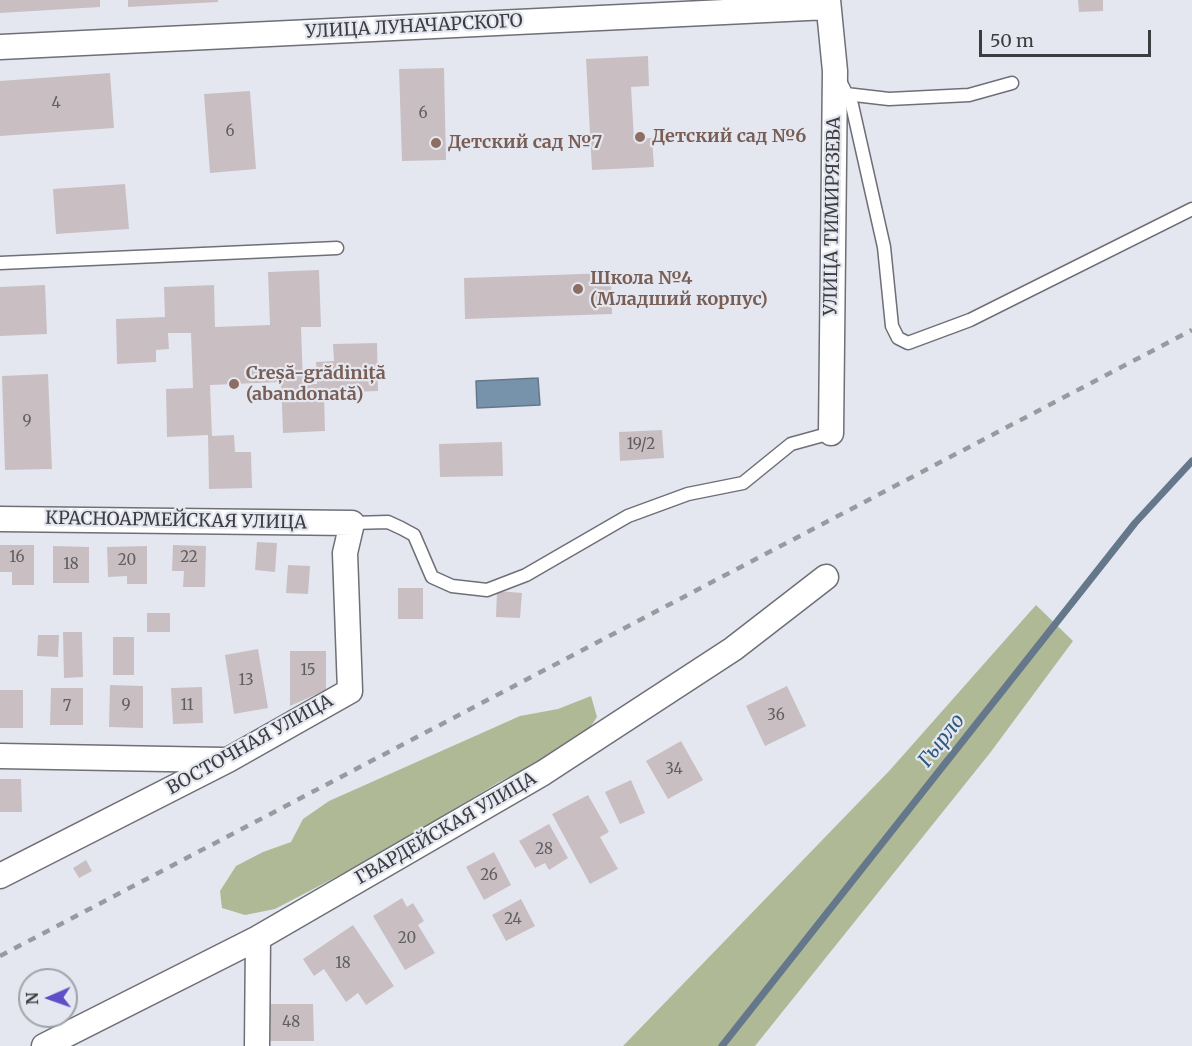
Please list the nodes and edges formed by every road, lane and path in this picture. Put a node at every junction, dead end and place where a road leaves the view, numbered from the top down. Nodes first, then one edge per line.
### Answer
1 (828, 4) edge
2 (0, 47) edge
3 (835, 71) junction
4 (1012, 84) dead end
5 (846, 94) junction
6 (1192, 209) edge
7 (337, 248) dead end
8 (0, 263) edge
9 (831, 433) joint
10 (0, 519) edge
11 (352, 522) junction
12 (826, 577) dead end
13 (0, 756) edge
14 (228, 760) junction
15 (0, 876) edge
16 (258, 938) junction
17 (44, 1046) edge
18 (257, 1046) edge

1 - 2 street, УЛИЦА ЛУНАЧАРСКОГО
1 - 3 street, УЛИЦА ТИМИРЯЗЕВА
3 - 5 lane
3 - 9 street, УЛИЦА ТИМИРЯЗЕВА
4 - 5 lane
5 - 6 lane
7 - 8 lane
9 - 11 lane
10 - 11 street, КРАСНОАРМЕЙСКАЯ УЛИЦА
11 - 14 street, ВОСТОЧНАЯ УЛИЦА
12 - 16 street, ГВАРДЕЙСКАЯ УЛИЦА
13 - 14 street
14 - 15 street, ВОСТОЧНАЯ УЛИЦА
16 - 17 street, ГВАРДЕЙСКАЯ УЛИЦА
16 - 18 street

